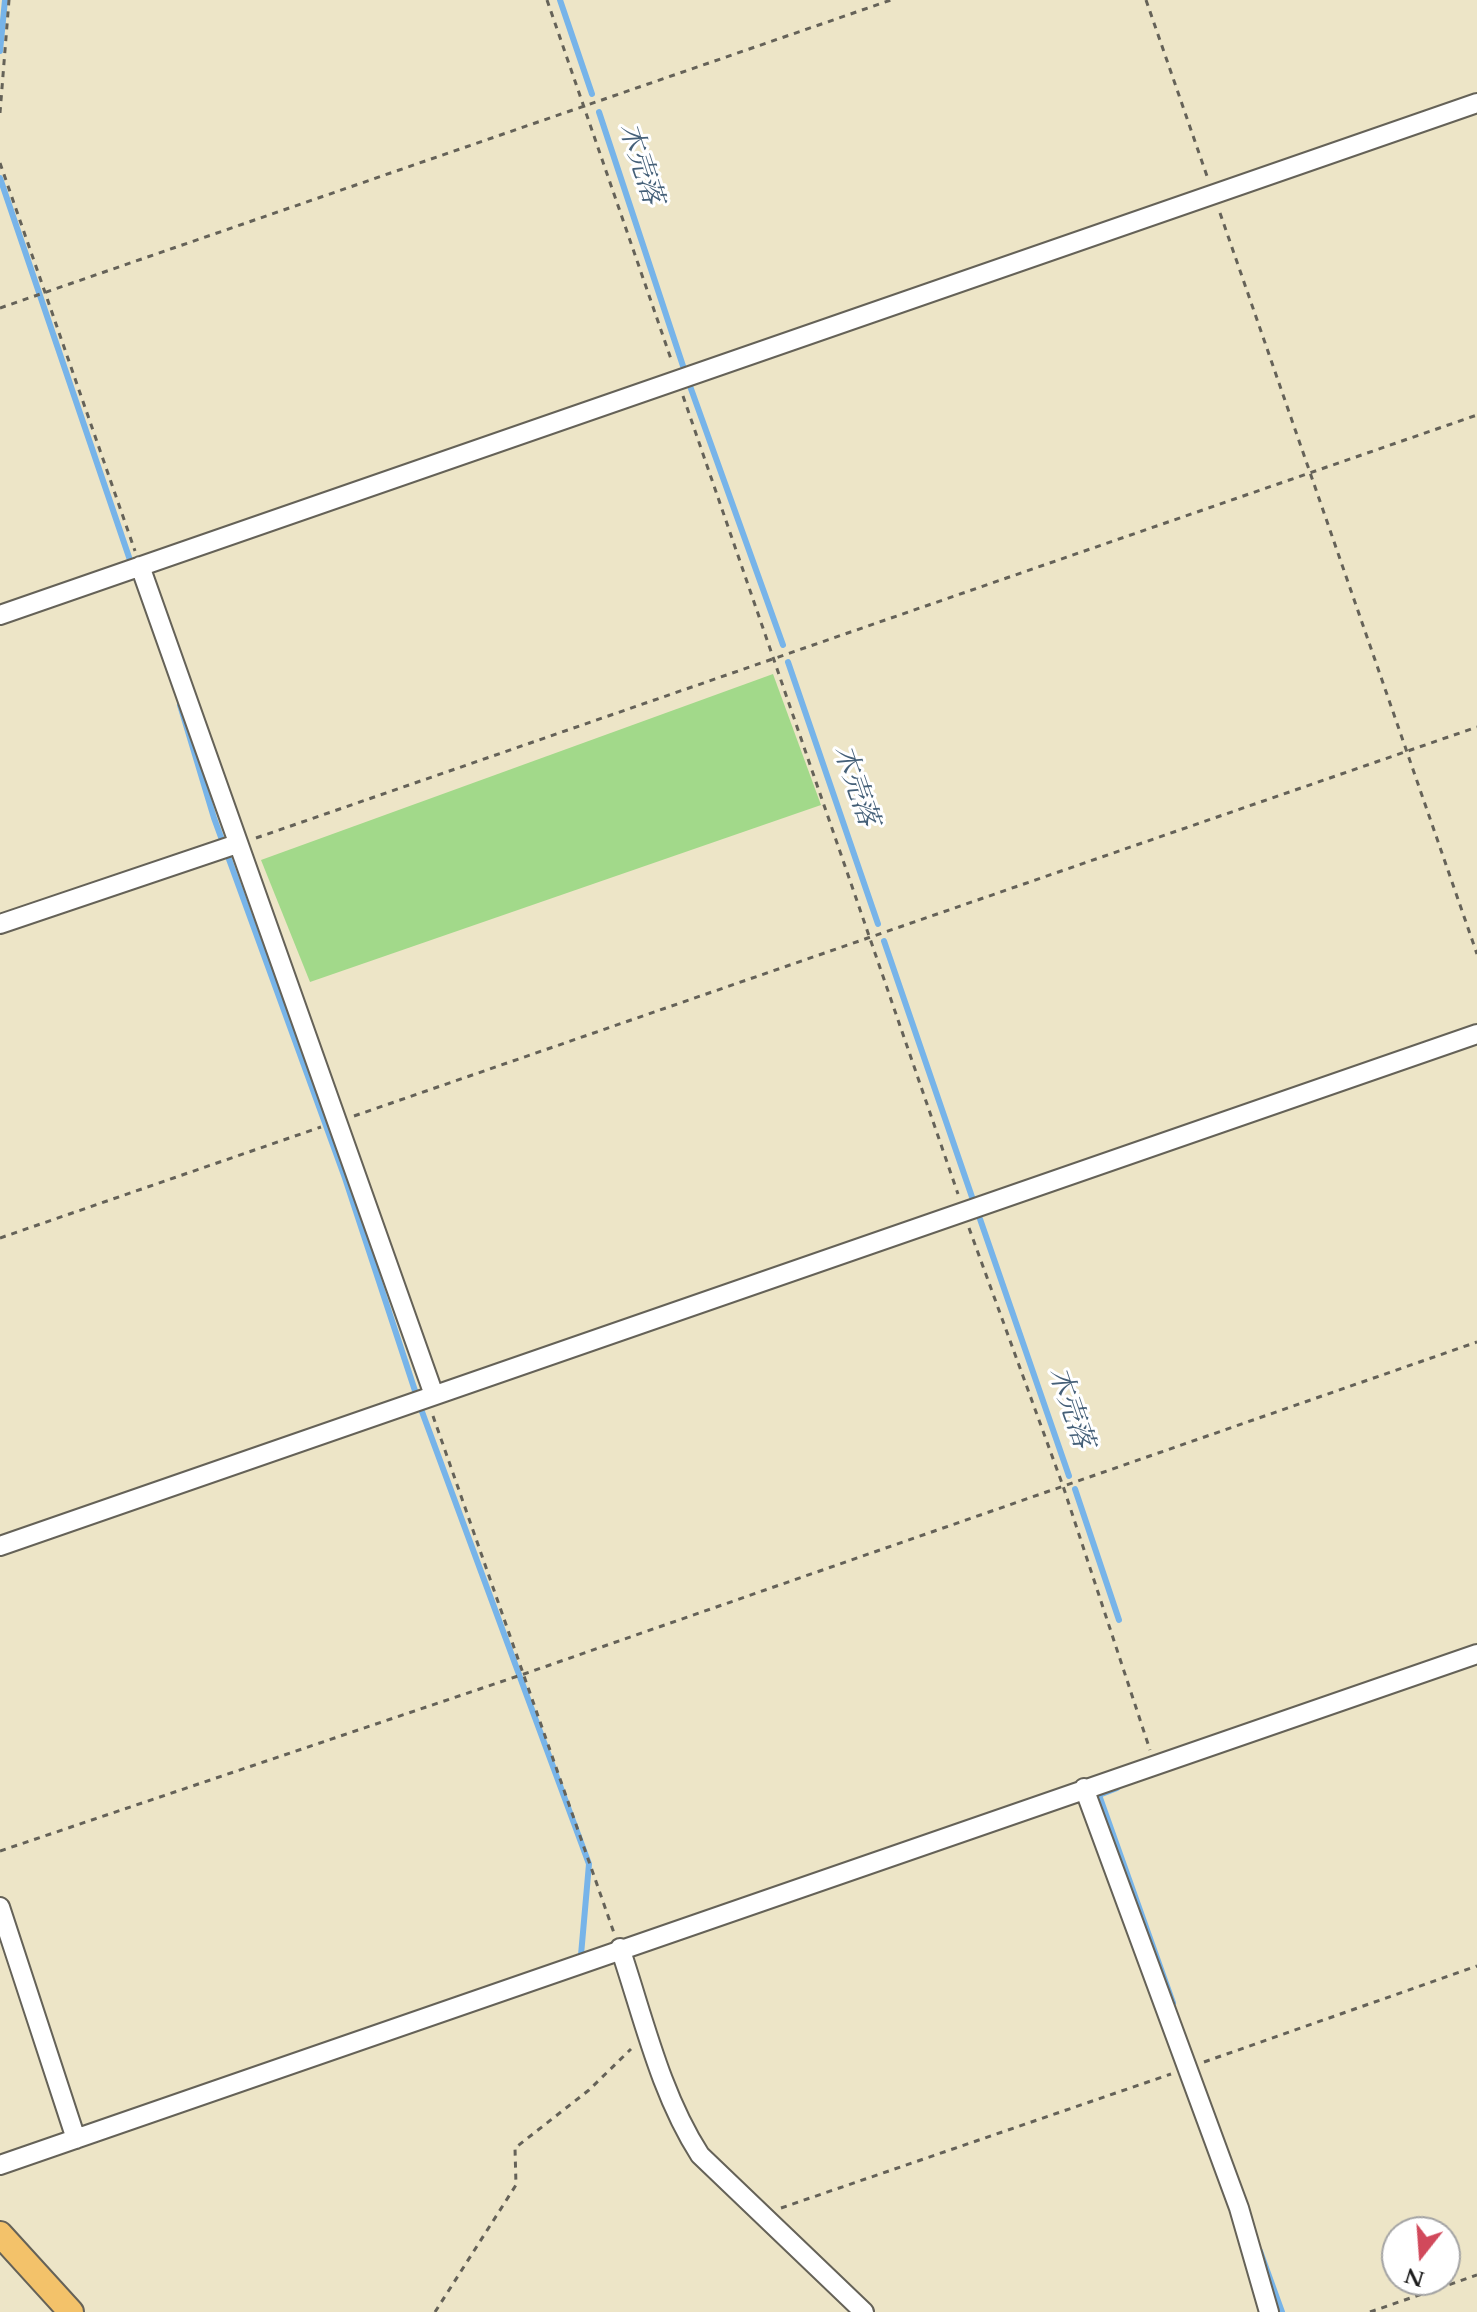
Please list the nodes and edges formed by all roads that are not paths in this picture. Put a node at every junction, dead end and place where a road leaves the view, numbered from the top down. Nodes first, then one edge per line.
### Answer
1 (1477, 103) edge
2 (140, 566) junction
3 (0, 615) edge
4 (237, 844) junction
5 (0, 924) edge
6 (1477, 1034) edge
7 (430, 1396) junction
8 (0, 1546) edge
9 (1477, 1654) edge
10 (1084, 1788) junction
11 (0, 1907) edge
12 (620, 1948) junction
13 (76, 2139) junction
14 (0, 2165) edge
15 (0, 2234) edge
16 (71, 2312) edge
17 (864, 2312) edge
18 (1269, 2312) edge

1 - 2 street
2 - 3 street
2 - 4 street
4 - 5 street
4 - 7 street
6 - 7 street
7 - 8 street
9 - 10 street
10 - 12 street
10 - 18 street
11 - 13 street
12 - 13 street
12 - 17 street
13 - 14 street
15 - 16 main road

